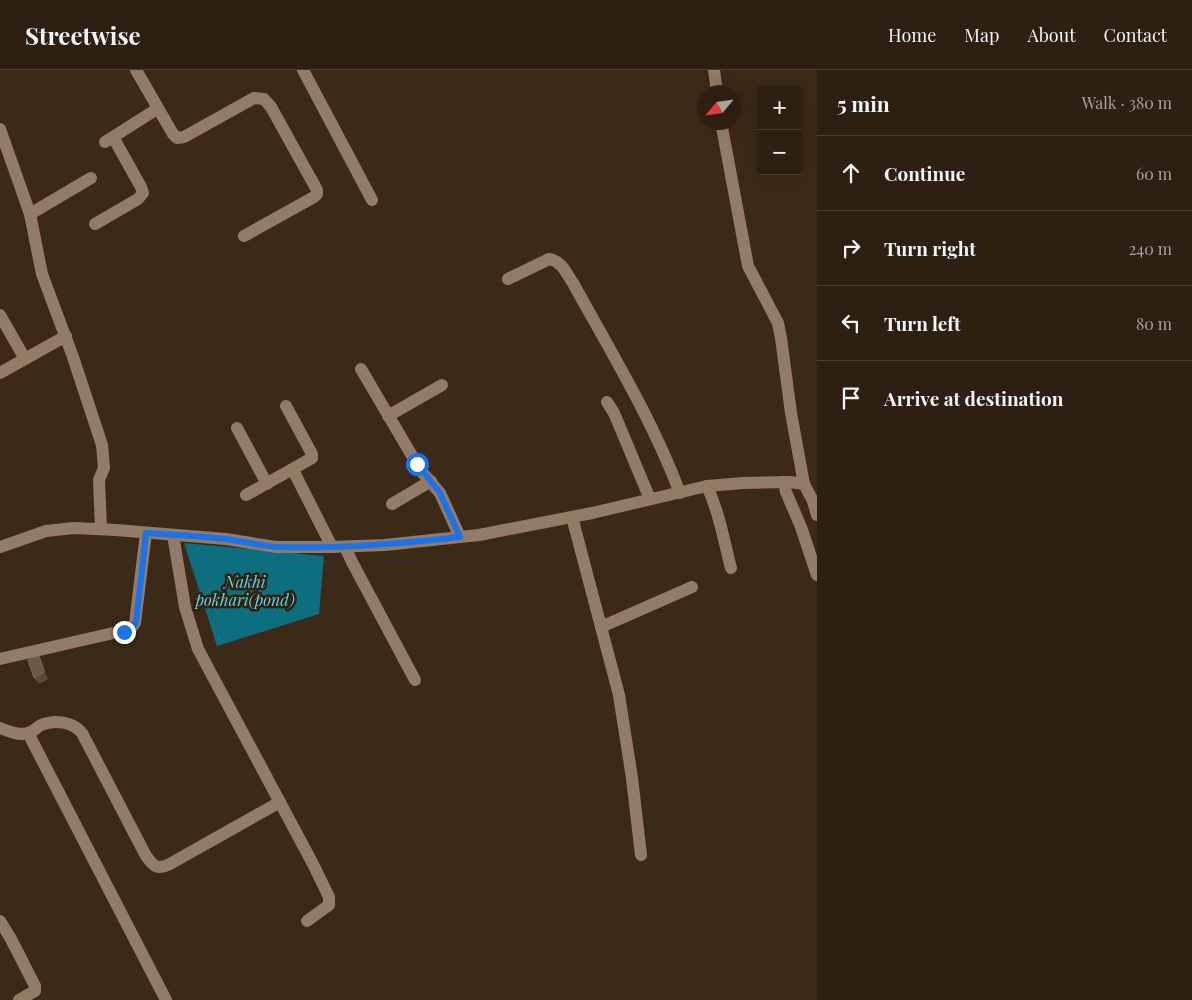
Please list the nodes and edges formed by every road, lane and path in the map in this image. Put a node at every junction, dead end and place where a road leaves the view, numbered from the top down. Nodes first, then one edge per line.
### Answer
1 (136, 70) edge
2 (303, 70) edge
3 (714, 70) edge
4 (716, 85) edge
5 (157, 109) junction
6 (0, 129) edge
7 (722, 130) edge
8 (5, 158) edge
9 (91, 178) dead end
10 (372, 200) dead end
11 (30, 214) junction
12 (95, 224) dead end
13 (244, 236) dead end
14 (508, 279) dead end
15 (0, 315) edge
16 (66, 336) junction
17 (24, 359) junction
18 (361, 369) dead end
19 (0, 373) edge
20 (442, 385) dead end
21 (607, 402) dead end
22 (286, 406) dead end
23 (388, 416) junction
24 (237, 428) dead end
25 (293, 470) junction
26 (431, 481) junction
27 (794, 483) junction
28 (267, 484) junction
29 (707, 486) junction
30 (680, 492) junction
31 (246, 495) dead end
32 (650, 500) junction
33 (392, 504) dead end
34 (817, 515) edge
35 (572, 517) junction
36 (101, 529) junction
37 (146, 533) junction
38 (173, 535) junction
39 (460, 537) junction
40 (0, 547) edge
41 (332, 547) junction
42 (345, 547) junction
43 (731, 568) dead end
44 (817, 575) edge
45 (692, 587) dead end
46 (601, 627) junction
47 (0, 659) edge
48 (415, 680) dead end
49 (0, 728) edge
50 (28, 733) junction
51 (280, 802) junction
52 (641, 855) dead end
53 (0, 921) edge
54 (307, 922) dead end
55 (6, 942) edge
56 (19, 1000) edge
57 (166, 1000) edge

1 - 5 street
2 - 10 street
3 - 4 street
5 - 12 street
5 - 13 street
6 - 8 street
7 - 27 street
8 - 11 street
9 - 11 street
11 - 16 street
14 - 30 street
15 - 17 street
16 - 17 street
16 - 36 street
17 - 19 street
18 - 23 street
20 - 23 street
21 - 32 street
22 - 25 street
23 - 26 street
24 - 28 street
25 - 28 street
25 - 41 street
26 - 33 street
26 - 39 street
27 - 29 street
27 - 34 street
27 - 44 street
28 - 31 street
29 - 30 street
29 - 43 street
30 - 32 street
32 - 35 street
35 - 39 street
35 - 46 street
36 - 37 street
36 - 40 street
37 - 38 street
37 - 47 street
38 - 41 street
38 - 51 street
39 - 42 street
41 - 42 street
42 - 48 street
45 - 46 street
46 - 52 street
49 - 50 street
50 - 51 street
50 - 57 street
51 - 54 street
53 - 55 street
55 - 56 street

